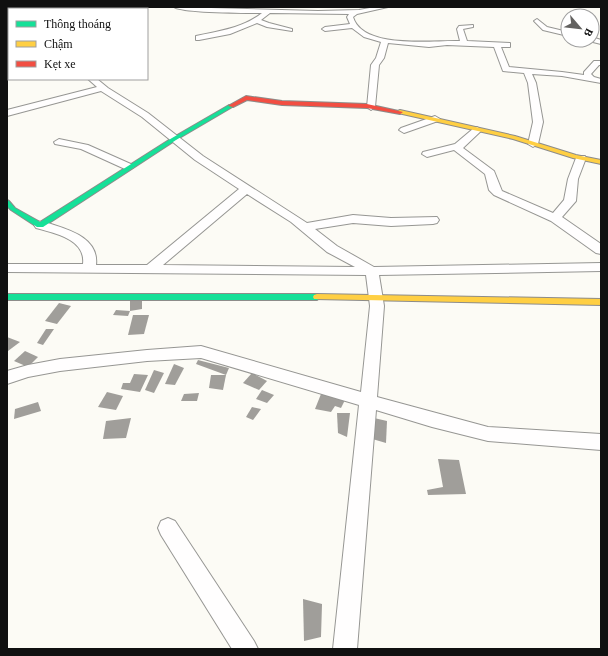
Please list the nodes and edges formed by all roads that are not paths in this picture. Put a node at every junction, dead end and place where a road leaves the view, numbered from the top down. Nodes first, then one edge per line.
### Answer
1 (177, 7) edge
2 (380, 7) edge
3 (385, 7) edge
4 (269, 11) junction
5 (355, 12) junction
6 (258, 20) junction
7 (537, 21) dead end
8 (355, 26) junction
9 (471, 26) dead end
10 (325, 29) dead end
11 (290, 30) dead end
12 (560, 32) edge
13 (199, 38) dead end
14 (385, 41) junction
15 (464, 44) junction
16 (497, 45) junction
17 (507, 45) dead end
18 (601, 63) edge
19 (527, 71) junction
20 (591, 79) junction
21 (93, 80) edge
22 (601, 81) edge
23 (104, 88) junction
24 (371, 107) junction
25 (7, 113) edge
26 (435, 119) junction
27 (404, 130) dead end
28 (478, 130) junction
29 (174, 138) junction
30 (59, 142) dead end
31 (533, 144) junction
32 (456, 147) junction
33 (427, 154) dead end
34 (580, 158) junction
35 (601, 162) edge
36 (130, 167) junction
37 (247, 188) junction
38 (7, 202) edge
39 (555, 218) junction
40 (433, 220) dead end
41 (40, 225) junction
42 (304, 227) junction
43 (601, 250) edge
44 (601, 267) edge
45 (7, 268) edge
46 (89, 268) junction
47 (150, 269) junction
48 (372, 271) junction
49 (7, 297) edge
50 (375, 297) junction
51 (601, 302) edge
52 (7, 378) edge
53 (367, 400) junction
54 (601, 442) edge
55 (168, 528) dead end
56 (246, 649) edge
57 (345, 649) edge

1 - 4 street
2 - 3 street
2 - 5 street
4 - 5 street
4 - 6 street
5 - 8 street
6 - 11 street
6 - 13 street
7 - 12 street
8 - 10 street
8 - 14 street
9 - 15 street
14 - 15 street
14 - 24 street
15 - 16 street
16 - 17 street
16 - 19 street
18 - 20 street
19 - 20 street
19 - 31 street
20 - 22 street
21 - 23 street
23 - 25 street
23 - 29 street
24 - 26 street
24 - 29 street
26 - 27 street
26 - 28 street
28 - 31 street
28 - 32 street
29 - 36 street
29 - 37 street
30 - 36 street
31 - 34 street
32 - 33 street
32 - 39 street
34 - 35 street
34 - 39 street
36 - 41 street
37 - 42 street
37 - 47 street
38 - 41 street
39 - 43 street
40 - 42 street
41 - 46 street
42 - 48 street
44 - 48 street
45 - 46 street
46 - 47 street
47 - 48 street
48 - 50 street
49 - 50 street
50 - 51 street
50 - 53 street
52 - 53 street
53 - 54 street
53 - 57 street
55 - 56 street

